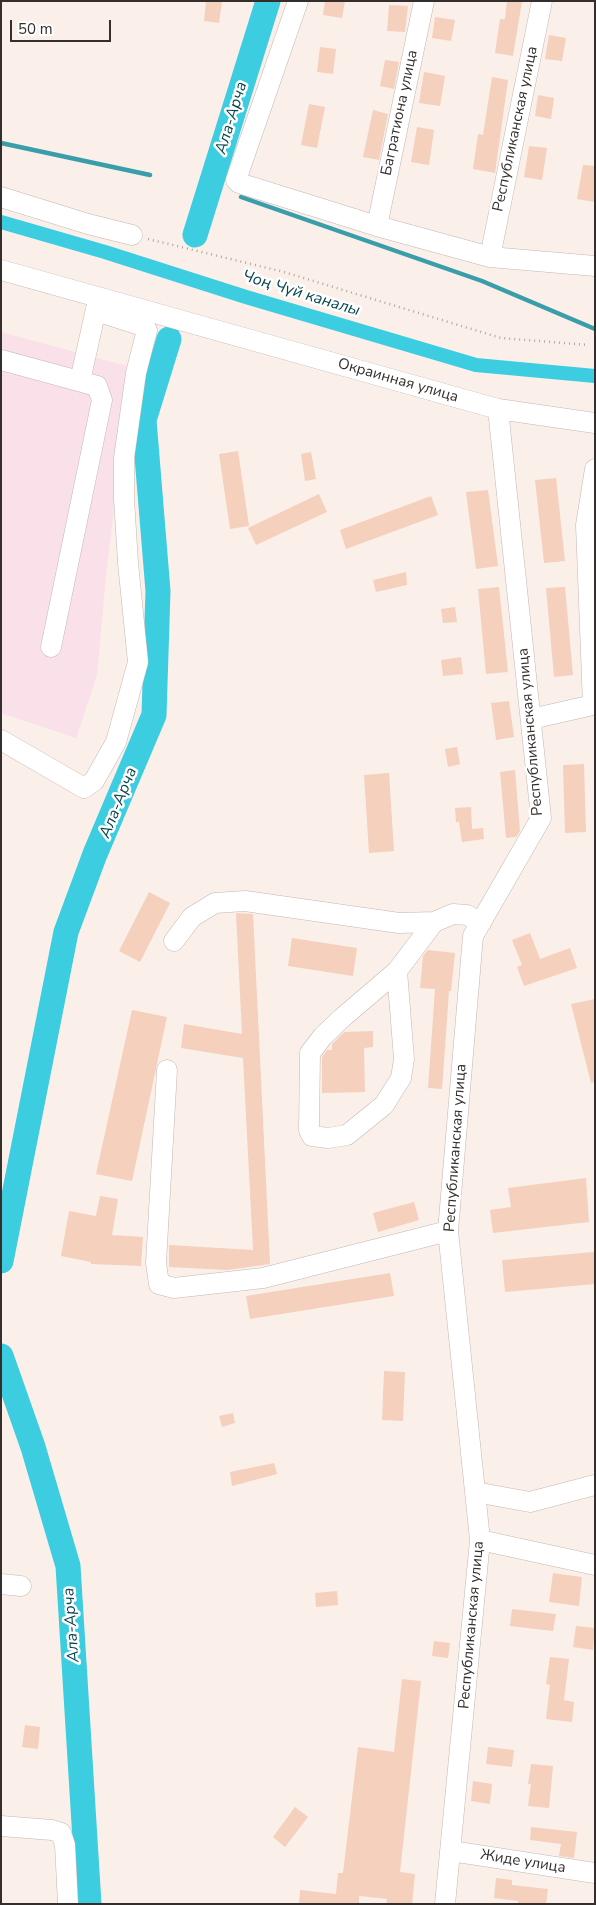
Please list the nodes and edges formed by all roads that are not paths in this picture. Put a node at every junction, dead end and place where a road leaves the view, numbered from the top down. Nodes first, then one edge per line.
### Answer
1 (298, 1) edge
2 (424, 1) edge
3 (542, 1) edge
4 (1, 196) edge
5 (377, 226) junction
6 (132, 234) road end
7 (490, 257) junction
8 (595, 266) edge
9 (1, 270) edge
10 (97, 304) junction
11 (1, 360) edge
12 (80, 381) junction
13 (498, 409) junction
14 (595, 422) edge
15 (595, 469) edge
16 (51, 646) dead end
17 (531, 719) junction
18 (1, 740) edge
19 (434, 922) junction
20 (481, 923) junction
21 (174, 941) dead end
22 (397, 972) junction
23 (167, 1070) dead end
24 (448, 1231) junction
25 (595, 1485) edge
26 (475, 1492) junction
27 (480, 1540) junction
28 (595, 1565) edge
29 (1, 1584) edge
30 (21, 1586) dead end
31 (1, 1826) edge
32 (451, 1850) junction
33 (595, 1873) edge
34 (68, 1904) edge
35 (445, 1904) edge

1 - 5 street
2 - 5 street, Багратиона улица
3 - 7 street, Республиканская улица
4 - 6 street
5 - 7 street
7 - 8 street
9 - 10 street
10 - 12 street
10 - 13 street, Окраинная улица
10 - 18 street
11 - 12 street
12 - 16 street
13 - 14 street, Окраинная улица
13 - 17 street, Республиканская улица
15 - 17 street
17 - 20 street, Республиканская улица
19 - 20 street
19 - 21 street
19 - 22 street
20 - 24 street, Республиканская улица
22 - 22 street
23 - 24 street
24 - 26 street, Республиканская улица
25 - 26 street
26 - 27 street, Республиканская улица
27 - 28 street
27 - 32 street, Республиканская улица
29 - 30 street
31 - 34 street
32 - 33 street, Жиде улица
32 - 35 street, Республиканская улица

